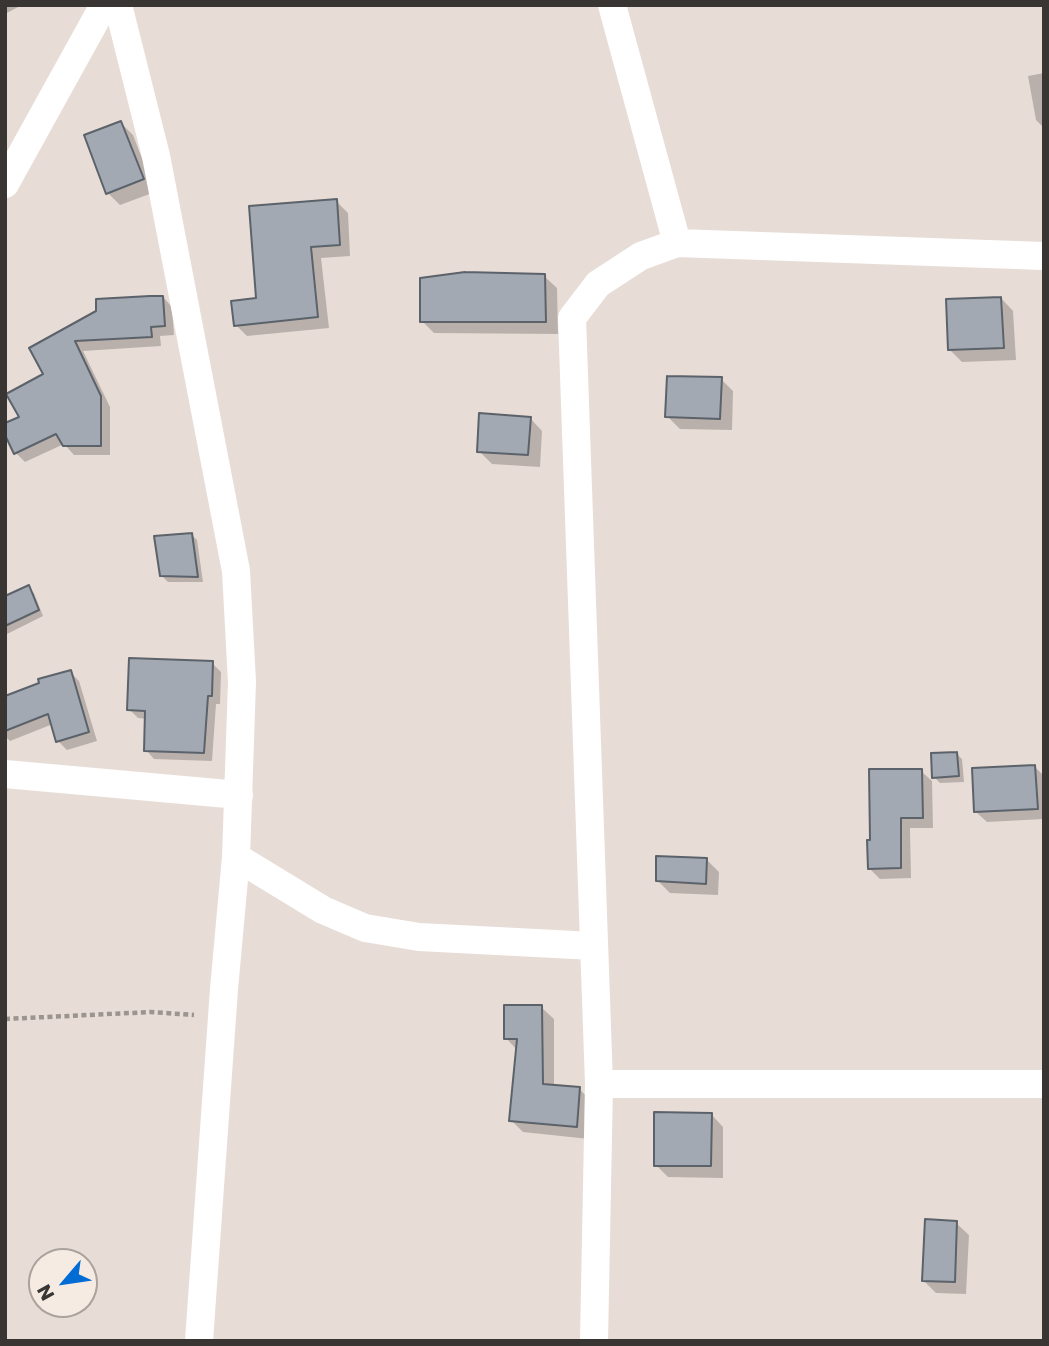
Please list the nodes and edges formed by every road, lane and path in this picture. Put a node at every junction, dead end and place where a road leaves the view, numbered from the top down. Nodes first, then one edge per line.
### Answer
1 (104, 5) edge
2 (118, 5) edge
3 (612, 5) edge
4 (5, 184) edge
5 (677, 243) junction
6 (1044, 256) edge
7 (5, 775) edge
8 (239, 794) junction
9 (236, 856) junction
10 (593, 946) junction
11 (222, 1017) junction
12 (5, 1019) edge
13 (599, 1084) junction
14 (1044, 1084) edge
15 (199, 1341) edge
16 (594, 1341) edge

1 - 4 street
2 - 8 street
3 - 5 street
5 - 6 street
5 - 10 street
7 - 8 street
8 - 9 street
9 - 10 street
9 - 11 street
10 - 13 street
11 - 12 path
11 - 15 street
13 - 14 street
13 - 16 street

